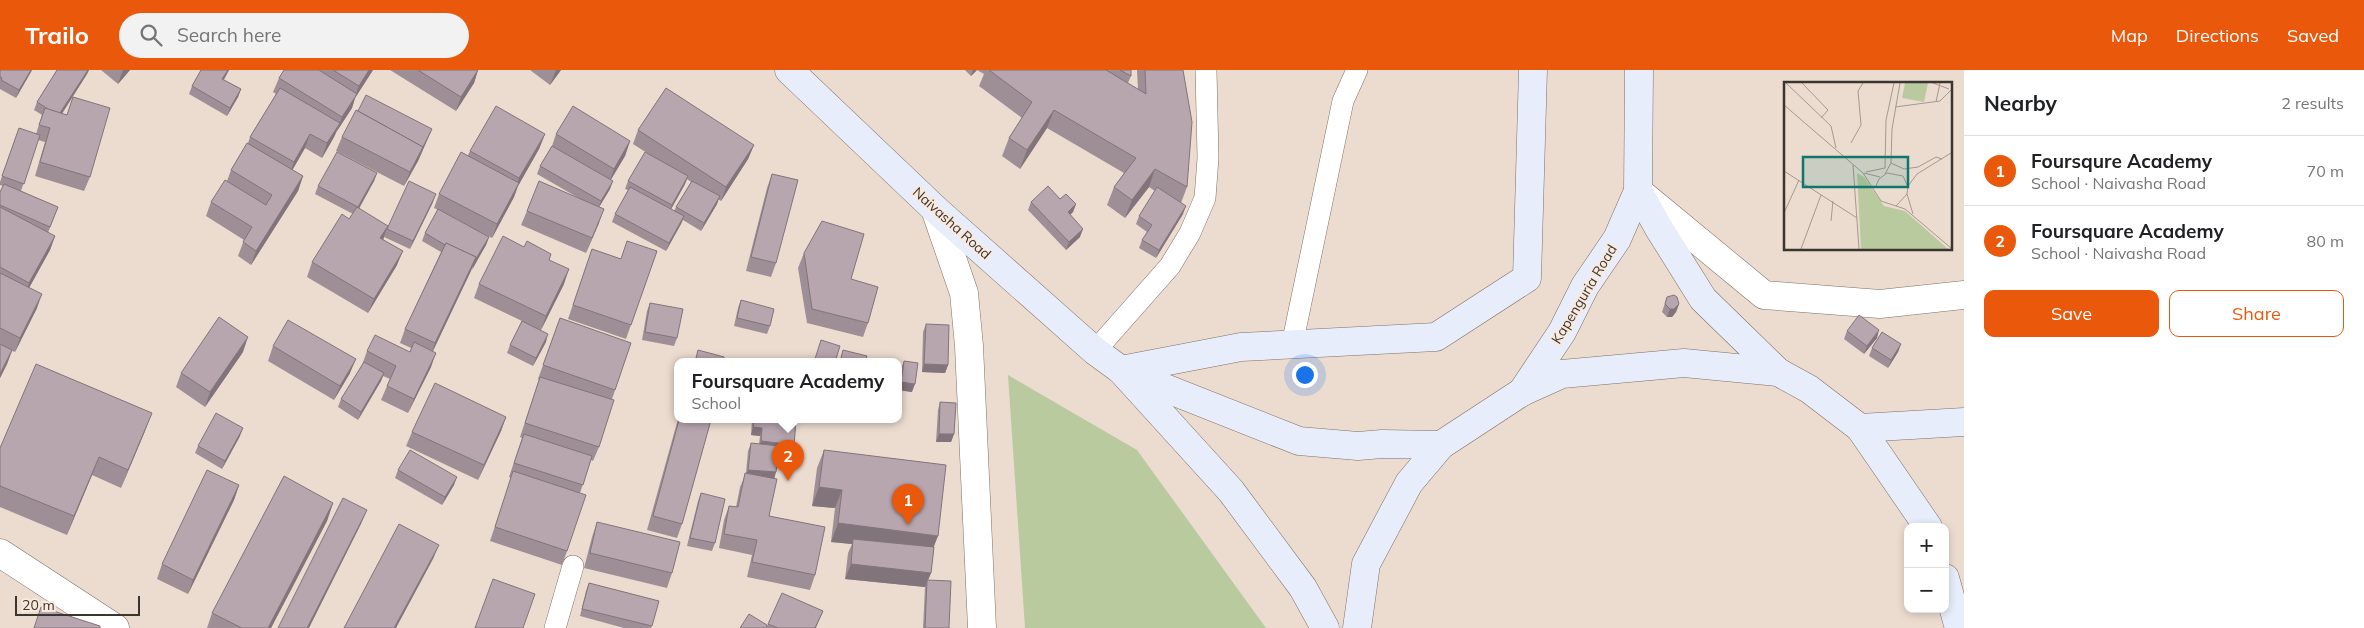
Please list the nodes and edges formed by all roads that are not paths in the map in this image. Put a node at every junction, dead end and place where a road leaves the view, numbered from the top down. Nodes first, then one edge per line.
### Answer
1 (789, 70) edge
2 (1206, 70) edge
3 (1357, 70) edge
4 (1533, 70) edge
5 (1639, 70) edge
6 (1638, 191) junction
7 (936, 209) junction
8 (1964, 295) edge
9 (1292, 345) junction
10 (1095, 351) junction
11 (1121, 370) junction
12 (1778, 372) junction
13 (1522, 392) junction
14 (1964, 422) edge
15 (1860, 428) junction
16 (1441, 445) junction
17 (1925, 523) edge
18 (0, 553) edge
19 (573, 566) dead end
20 (1949, 590) edge
21 (1962, 627) edge
22 (115, 628) edge
23 (555, 628) edge
24 (982, 628) edge
25 (1325, 628) edge
26 (1356, 628) edge

1 - 7 main road, Naivasha Road
2 - 10 lane
3 - 9 lane
4 - 9 main road
5 - 6 main road, Kapenguria Road
6 - 8 street
6 - 12 main road, Kapenguria Road
6 - 13 main road, Kapenguria Road
7 - 10 main road, Naivasha Road
7 - 24 street
9 - 11 main road
10 - 11 main road, Naivasha Road
11 - 16 main road
11 - 25 main road
12 - 13 main road
12 - 15 main road
13 - 16 main road
14 - 15 main road
15 - 17 main road
16 - 26 main road
18 - 22 street
19 - 23 lane
20 - 21 main road

